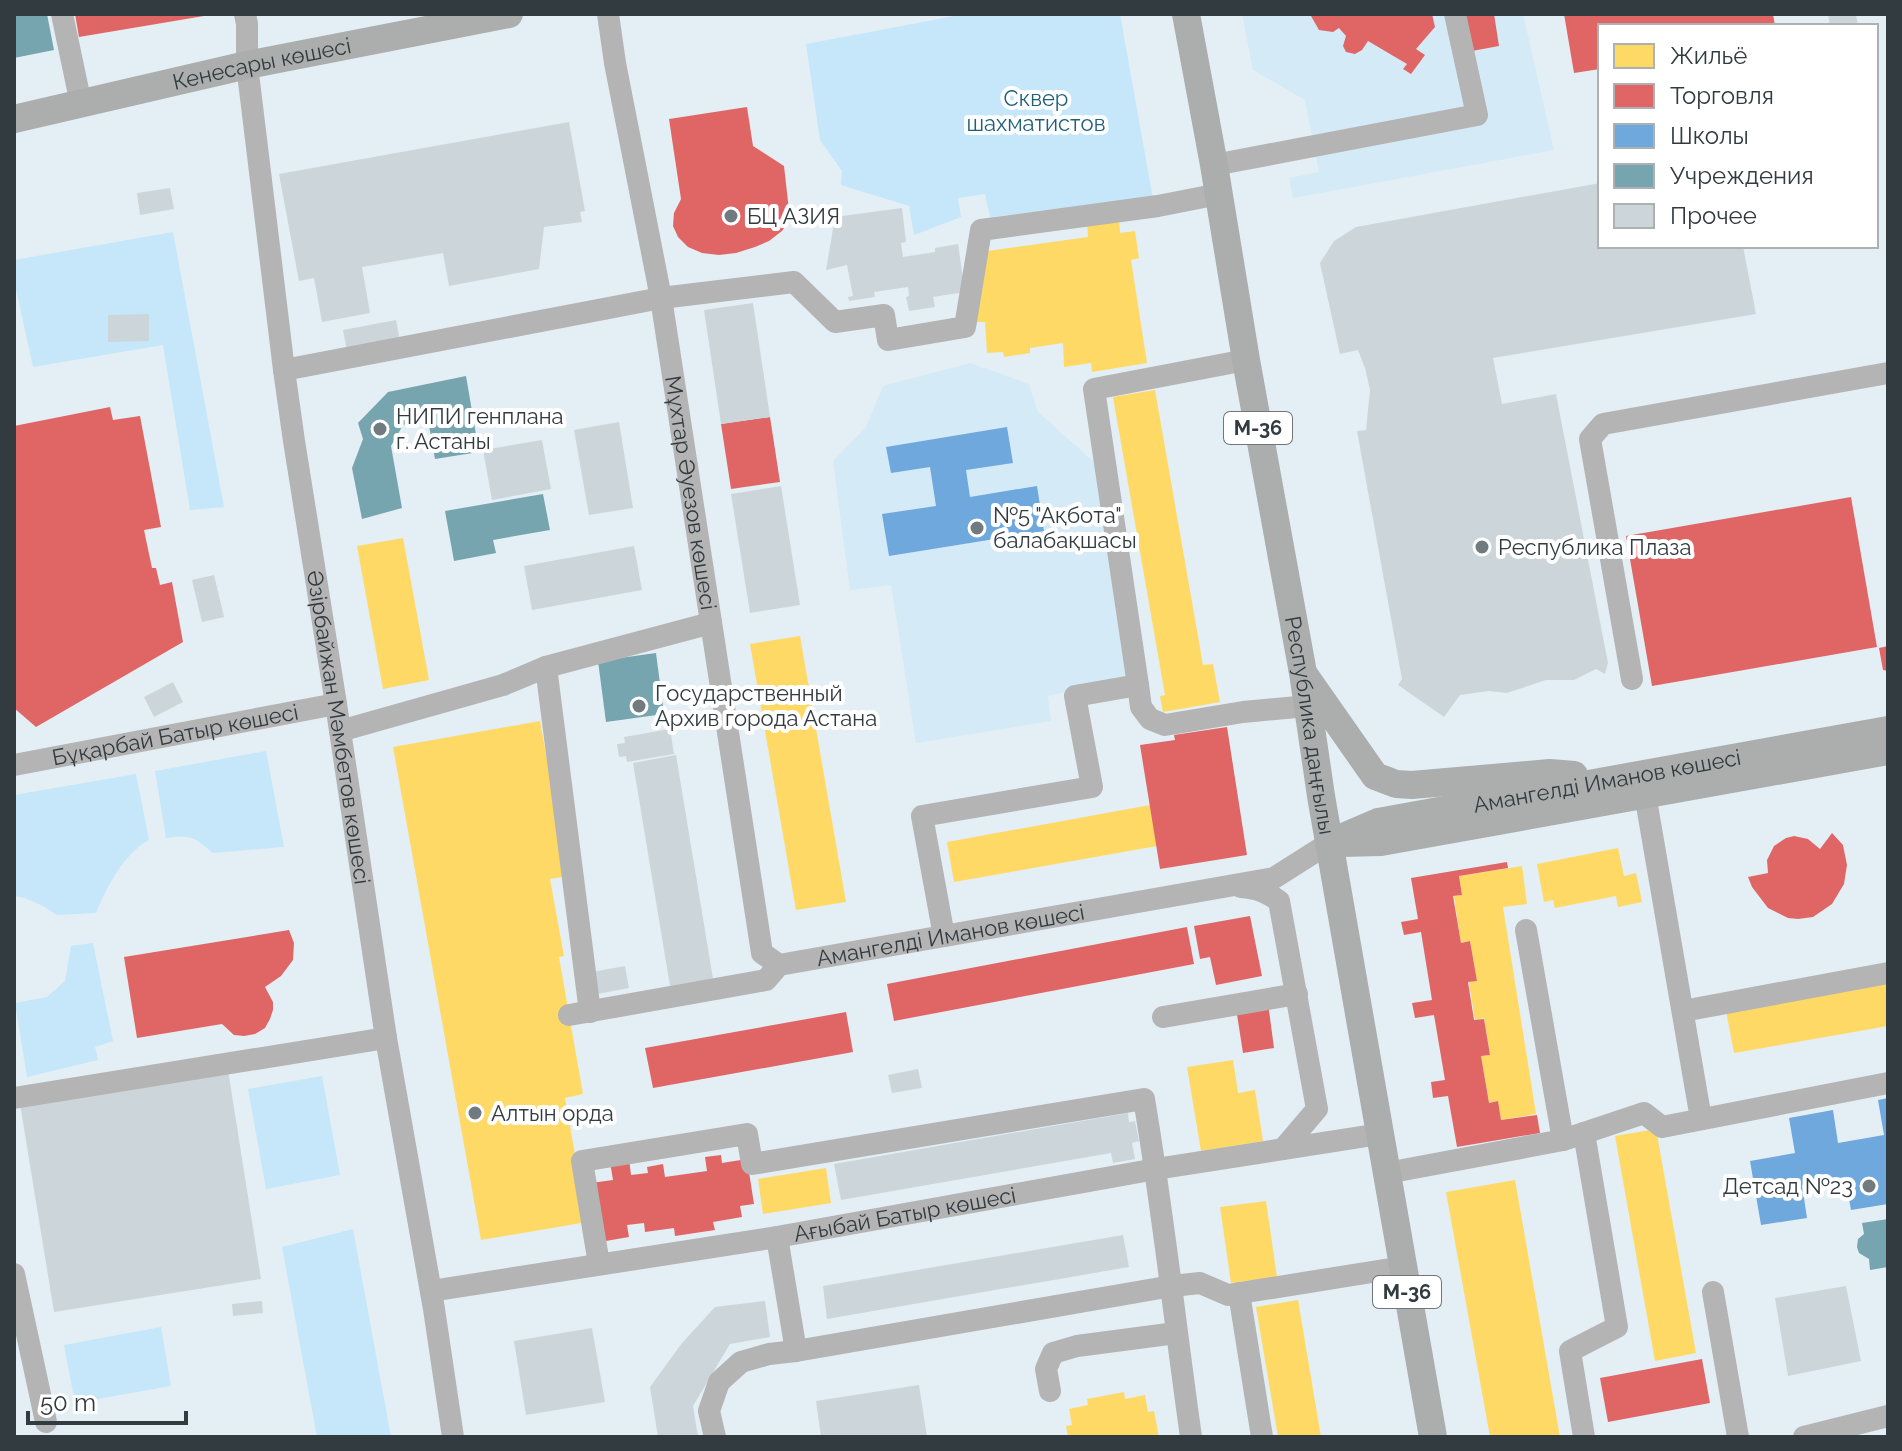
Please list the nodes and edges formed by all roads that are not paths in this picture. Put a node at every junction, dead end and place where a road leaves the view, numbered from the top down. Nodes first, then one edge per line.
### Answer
1 (62, 14) edge
2 (245, 14) edge
3 (509, 14) edge
4 (608, 14) edge
5 (1186, 14) edge
6 (1455, 14) edge
7 (247, 65) junction
8 (81, 104) junction
9 (14, 119) edge
10 (1214, 165) junction
11 (1219, 194) junction
12 (661, 298) junction
13 (1246, 360) junction
14 (284, 370) junction
15 (1888, 373) edge
16 (711, 623) junction
17 (546, 667) junction
18 (1303, 673) junction
19 (1632, 679) dead end
20 (1138, 685) junction
21 (336, 704) junction
22 (1308, 706) junction
23 (1888, 730) edge
24 (340, 731) junction
25 (1888, 751) edge
26 (14, 765) edge
27 (1614, 780) junction
28 (1645, 794) junction
29 (1329, 843) junction
30 (1222, 887) junction
31 (1526, 930) dead end
32 (944, 936) junction
33 (779, 965) junction
34 (1888, 973) edge
35 (1297, 994) junction
36 (1683, 1011) junction
37 (1163, 1017) dead end
38 (386, 1038) junction
39 (1888, 1083) edge
40 (14, 1098) edge
41 (1701, 1119) junction
42 (1574, 1137) junction
43 (1283, 1149) junction
44 (1383, 1151) junction
45 (1156, 1169) junction
46 (777, 1237) junction
47 (599, 1264) junction
48 (1403, 1267) junction
49 (14, 1274) edge
50 (1172, 1286) junction
51 (431, 1291) junction
52 (1713, 1292) dead end
53 (1239, 1293) junction
54 (1176, 1333) junction
55 (796, 1351) junction
56 (1050, 1391) dead end
57 (1888, 1416) edge
58 (46, 1422) dead end
59 (453, 1437) edge
60 (715, 1437) edge
61 (1191, 1437) edge
62 (1262, 1437) edge
63 (1433, 1437) edge
64 (1584, 1437) edge
65 (1738, 1437) edge
66 (1804, 1437) edge

1 - 8 street
2 - 7 street, Әзірбайжан Мәмбетов көшесі
3 - 7 main road, Кенесары көшесі
4 - 12 street, Мұхтар Әуезов көшесі
5 - 10 main road, Республика даңғылы / M-36
6 - 10 street
7 - 8 main road, Кенесары көшесі
7 - 14 street, Әзірбайжан Мәмбетов көшесі
8 - 9 main road, Кенесары көшесі
10 - 11 main road, Республика даңғылы / M-36
11 - 12 street
11 - 13 main road, Республика даңғылы / M-36
12 - 14 street
12 - 16 street, Мұхтар Әуезов көшесі
13 - 18 main road, Республика даңғылы / M-36
13 - 20 street
14 - 21 street, Әзірбайжан Мәмбетов көшесі
15 - 19 street
16 - 17 street
16 - 33 street, Мұхтар Әуезов көшесі
17 - 24 street
17 - 33 street, Амангелді Иманов көшесі
18 - 22 main road, Республика даңғылы / M-36
18 - 27 main road
20 - 22 street
20 - 32 street
21 - 24 street, Әзірбайжан Мәмбетов көшесі
21 - 26 street, Бұқарбай Батыр көшесі
22 - 29 main road, Республика даңғылы / M-36
23 - 27 main road, Амангелді Иманов көшесі
24 - 38 street, Әзірбайжан Мәмбетов көшесі
25 - 28 main road, Амангелді Иманов көшесі
27 - 29 main road, Амангелді Иманов көшесі
28 - 29 main road, Амангелді Иманов көшесі
28 - 36 street
29 - 30 street, Амангелді Иманов көшесі
29 - 44 main road, Республика даңғылы
30 - 32 street, Амангелді Иманов көшесі
30 - 35 street
31 - 42 street
32 - 33 street, Амангелді Иманов көшесі
34 - 36 street
35 - 37 street
35 - 43 street
36 - 41 street
38 - 40 street
38 - 51 street, Әзірбайжан Мәмбетов көшесі
39 - 41 street
41 - 42 street, Ағыбай Батыр көшесі
42 - 44 street, Ағыбай Батыр көшесі
42 - 64 street
43 - 44 street, Ағыбай Батыр көшесі
43 - 45 street, Ағыбай Батыр көшесі
44 - 48 main road, Республика даңғылы / M-36
45 - 46 street, Ағыбай Батыр көшесі
45 - 47 street
45 - 50 street
46 - 47 street, Ағыбай Батыр көшесі
46 - 55 street
47 - 51 street, Ағыбай Батыр көшесі
48 - 53 street
48 - 63 main road, Республика даңғылы / M-36
49 - 58 street
50 - 53 street
50 - 54 street
50 - 55 street
51 - 59 street, Әзірбайжан Мәмбетов көшесі
52 - 65 street
53 - 62 street
54 - 56 street
54 - 61 street
55 - 60 street
57 - 66 street

